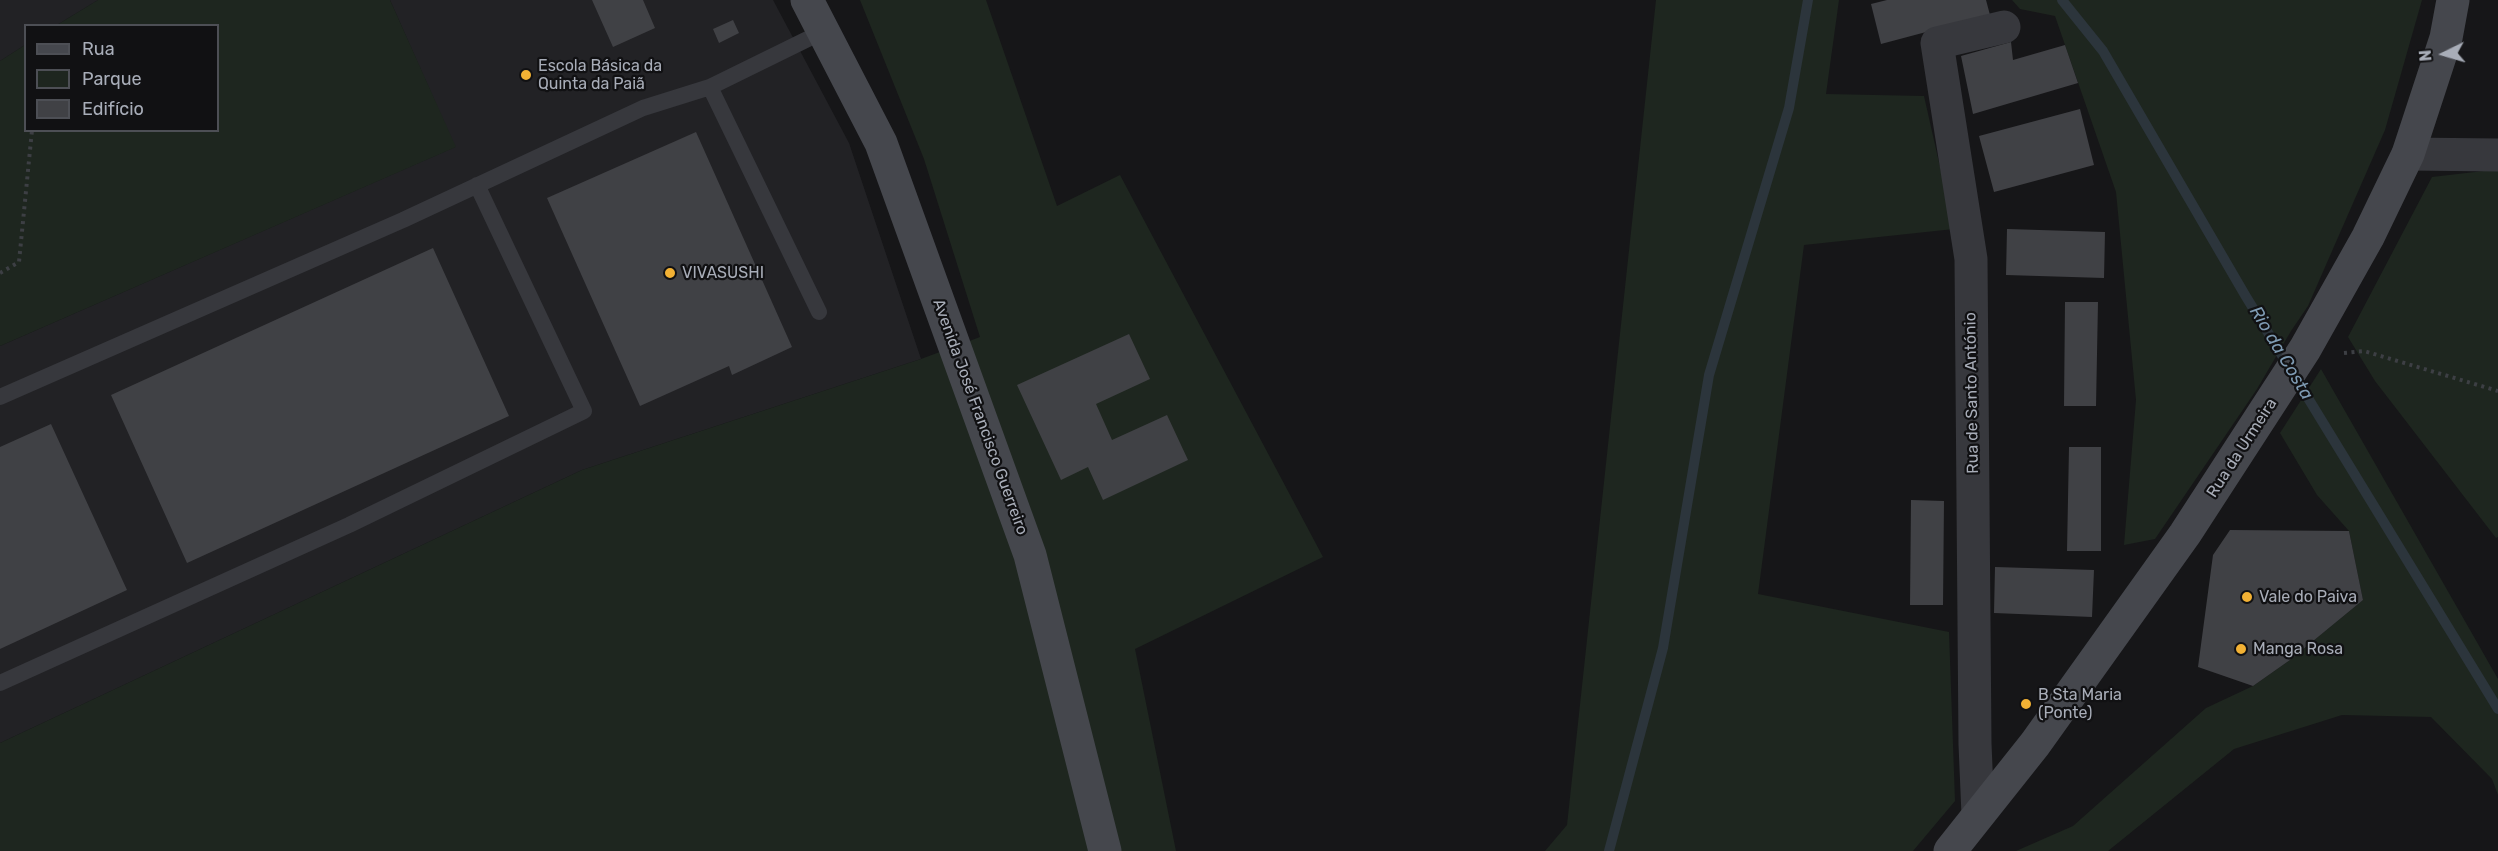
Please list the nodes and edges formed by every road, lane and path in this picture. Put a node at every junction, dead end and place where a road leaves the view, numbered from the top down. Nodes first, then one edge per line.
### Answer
1 (807, 0) edge
2 (2453, 0) edge
3 (2004, 27) dead end
4 (824, 31) junction
5 (710, 87) junction
6 (32, 132) edge
7 (2408, 154) junction
8 (2498, 155) edge
9 (477, 185) junction
10 (0, 273) edge
11 (819, 312) dead end
12 (2364, 351) dead end
13 (2498, 391) edge
14 (0, 397) edge
15 (0, 683) edge
16 (1978, 815) junction
17 (1105, 851) edge
18 (1950, 851) edge

1 - 4 street, Avenida José Francisco Guerreiro
2 - 7 street, Rua da Urmeira
3 - 16 street, Rua de Santo António
4 - 5 lane
4 - 17 street, Avenida José Francisco Guerreiro
5 - 9 lane
5 - 11 lane
6 - 10 path
7 - 8 street
7 - 16 street, Rua da Urmeira
9 - 14 lane
9 - 15 lane
12 - 13 path
16 - 18 street, Rua da Urmeira

